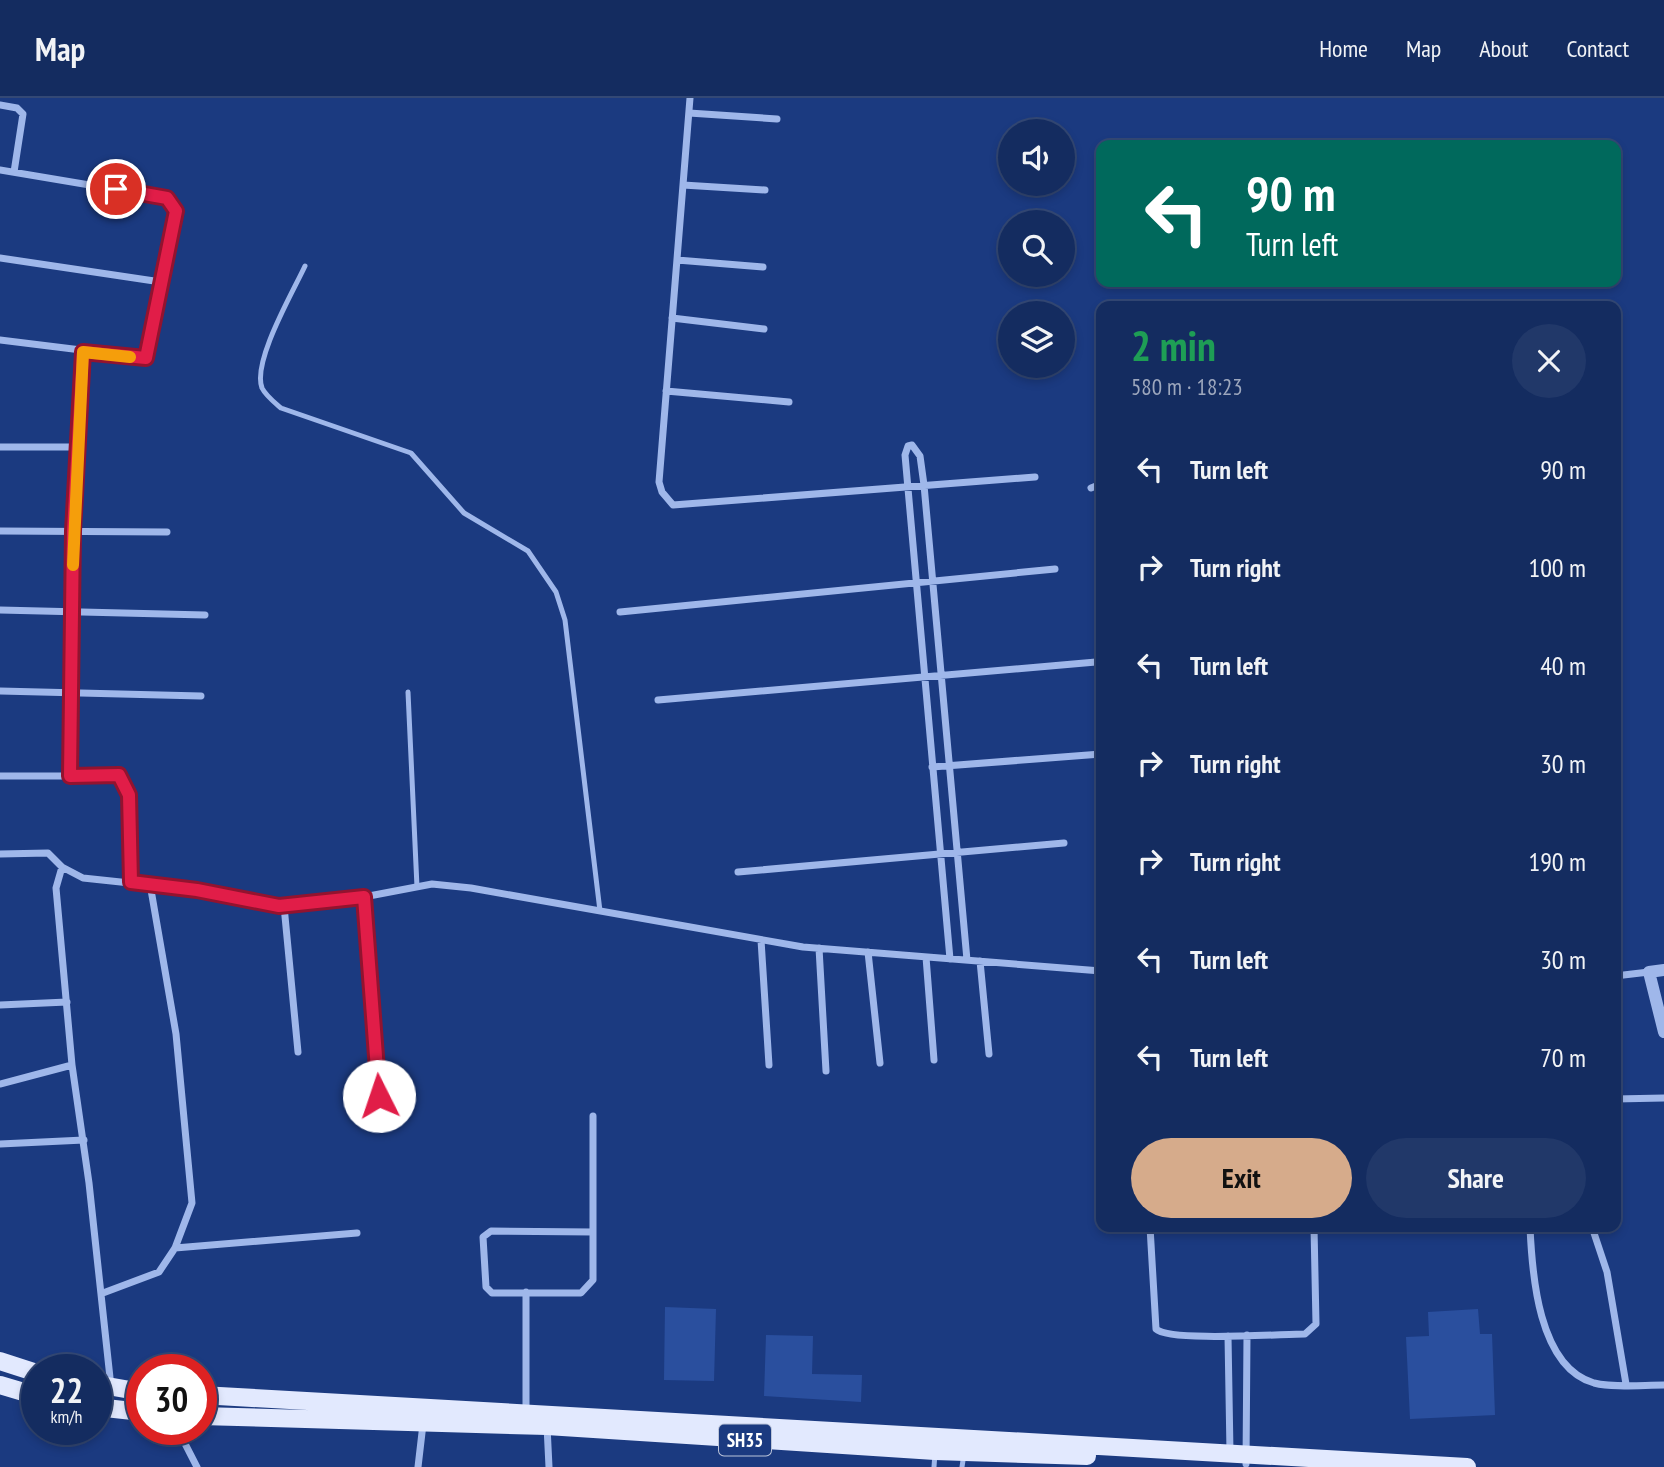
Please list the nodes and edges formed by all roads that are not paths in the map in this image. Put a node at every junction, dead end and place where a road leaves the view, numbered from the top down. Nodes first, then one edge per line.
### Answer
1 (690, 98) edge
2 (0, 105) edge
3 (689, 113) junction
4 (777, 119) dead end
5 (0, 170) edge
6 (14, 172) junction
7 (683, 185) junction
8 (765, 190) dead end
9 (0, 258) edge
10 (677, 260) junction
11 (305, 265) dead end
12 (763, 267) dead end
13 (161, 282) junction
14 (672, 318) junction
15 (764, 329) dead end
16 (0, 340) edge
17 (83, 352) junction
18 (666, 391) junction
19 (789, 402) dead end
20 (0, 447) edge
21 (79, 447) junction
22 (1035, 477) dead end
23 (924, 485) junction
24 (908, 486) junction
25 (1096, 486) edge
26 (1091, 488) dead end
27 (0, 531) edge
28 (73, 531) junction
29 (167, 532) dead end
30 (1055, 569) dead end
31 (917, 583) junction
32 (932, 583) junction
33 (0, 610) edge
34 (72, 611) junction
35 (620, 612) dead end
36 (205, 615) dead end
37 (1096, 662) dead end
38 (940, 677) junction
39 (925, 679) junction
40 (0, 691) edge
41 (408, 692) dead end
42 (71, 694) junction
43 (201, 696) dead end
44 (658, 700) dead end
45 (1096, 754) edge
46 (949, 766) junction
47 (932, 767) junction
48 (0, 776) edge
49 (70, 776) junction
50 (1064, 843) dead end
51 (957, 851) junction
52 (940, 852) junction
53 (0, 853) edge
54 (62, 867) junction
55 (738, 872) dead end
56 (131, 882) junction
57 (150, 884) junction
58 (417, 887) junction
59 (364, 897) junction
60 (284, 906) junction
61 (600, 911) junction
62 (761, 940) junction
63 (818, 948) junction
64 (868, 952) junction
65 (926, 957) junction
66 (950, 959) junction
67 (967, 961) junction
68 (980, 961) junction
69 (1664, 970) edge
70 (1096, 971) edge
71 (1649, 972) junction
72 (1621, 975) edge
73 (68, 1002) junction
74 (0, 1005) edge
75 (1664, 1032) edge
76 (298, 1052) dead end
77 (989, 1054) dead end
78 (934, 1060) dead end
79 (880, 1063) dead end
80 (72, 1065) junction
81 (769, 1065) dead end
82 (826, 1071) dead end
83 (0, 1084) edge
84 (379, 1096) dead end
85 (1621, 1098) edge
86 (1664, 1098) edge
87 (593, 1116) dead end
88 (84, 1140) junction
89 (0, 1144) edge
90 (593, 1232) junction
91 (1150, 1232) edge
92 (1314, 1232) edge
93 (1530, 1232) edge
94 (1594, 1232) edge
95 (357, 1233) dead end
96 (175, 1248) junction
97 (103, 1293) junction
98 (526, 1293) junction
99 (1247, 1335) junction
100 (1228, 1336) junction
101 (104, 1354) edge
102 (0, 1362) edge
103 (21, 1368) edge
104 (1626, 1384) junction
105 (0, 1385) edge
106 (1664, 1385) edge
107 (1247, 1390) junction
108 (21, 1391) edge
109 (1228, 1391) junction
110 (217, 1396) edge
111 (526, 1414) junction
112 (217, 1417) edge
113 (547, 1421) junction
114 (423, 1423) junction
115 (186, 1445) edge
116 (935, 1451) edge
117 (963, 1452) edge
118 (1241, 1457) junction
119 (197, 1467) edge
120 (418, 1467) edge
121 (549, 1467) edge
122 (1289, 1467) edge
123 (1467, 1467) edge

1 - 3 street
2 - 6 street
3 - 4 street
3 - 7 street
5 - 6 street
6 - 13 street
7 - 8 street
7 - 10 street
9 - 13 street
10 - 12 street
10 - 14 street
11 - 61 lane
13 - 17 street
14 - 15 street
14 - 18 street
16 - 17 street
17 - 21 street
18 - 19 street
18 - 24 street
20 - 21 street
21 - 28 street
22 - 23 street
23 - 24 street
23 - 24 street
23 - 32 street
24 - 31 street
25 - 26 street
27 - 28 street
28 - 29 street
28 - 34 street
30 - 32 street
31 - 32 street
31 - 35 street
31 - 39 street
32 - 38 street
33 - 34 street
34 - 36 street
34 - 42 street
37 - 38 street
38 - 39 street
38 - 46 street
39 - 44 street
39 - 47 street
40 - 42 street
41 - 58 lane
42 - 43 street
42 - 49 street
45 - 46 street
46 - 47 street
46 - 51 street
47 - 52 street
48 - 49 street
49 - 56 street
50 - 51 street
51 - 52 street
51 - 67 street
52 - 55 street
52 - 66 street
53 - 54 street
54 - 56 street
54 - 73 street
56 - 57 street
57 - 60 street
57 - 96 street
58 - 59 street
58 - 61 street
59 - 60 street
59 - 84 street
60 - 76 street
61 - 62 street
62 - 63 street
62 - 81 street
63 - 64 street
63 - 82 street
64 - 65 street
64 - 79 street
65 - 66 street
65 - 78 street
66 - 67 street
67 - 68 street
68 - 70 street
68 - 77 street
69 - 71 street
71 - 72 street
71 - 75 street
73 - 74 street
73 - 80 street
80 - 83 street
80 - 88 street
85 - 86 street
87 - 90 street
88 - 89 street
88 - 97 street
90 - 98 street
90 - 98 street
91 - 100 street
92 - 99 street
93 - 104 street
94 - 104 street
95 - 96 street
96 - 97 street
97 - 101 street
98 - 111 street
99 - 100 street
99 - 107 street
100 - 109 street
102 - 103 main road
104 - 106 street
105 - 108 main road
107 - 109 street
107 - 118 street
109 - 118 street
110 - 111 main road
111 - 113 main road
112 - 114 main road, SH35
113 - 114 main road, SH35
113 - 116 main road, SH35
113 - 121 street
114 - 120 street
115 - 119 street
116 - 117 main road, SH35
117 - 118 main road, SH35
118 - 122 main road, SH35
118 - 123 main road

